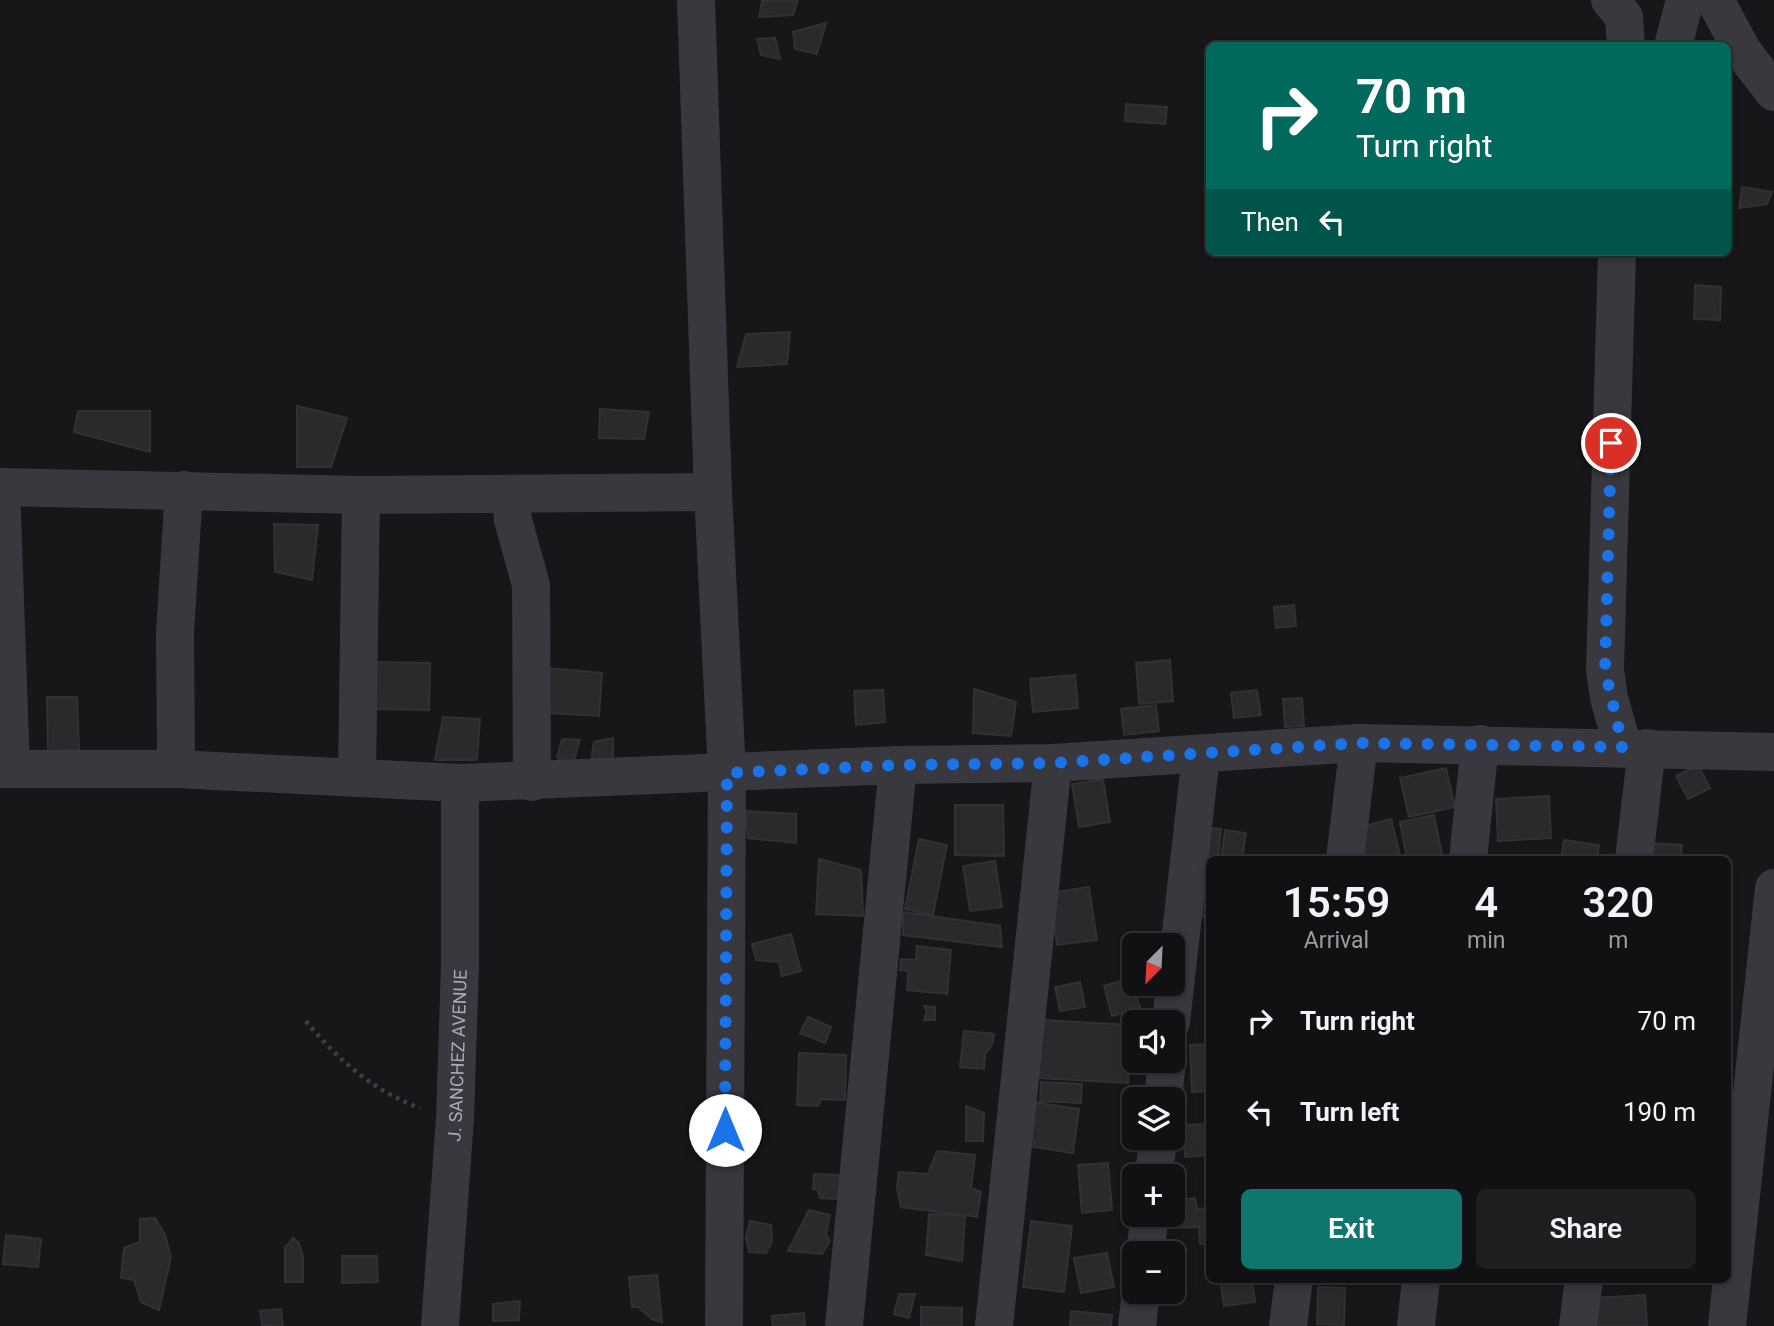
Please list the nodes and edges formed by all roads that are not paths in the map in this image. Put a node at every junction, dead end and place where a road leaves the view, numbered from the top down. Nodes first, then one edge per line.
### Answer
1 (696, 0) edge
2 (1610, 0) edge
3 (1685, 0) edge
4 (1715, 0) edge
5 (1626, 42) edge
6 (1674, 42) edge
7 (1774, 92) edge
8 (1617, 256) edge
9 (1, 487) edge
10 (184, 489) junction
11 (713, 492) junction
12 (511, 494) junction
13 (361, 495) junction
14 (1359, 743) junction
15 (1480, 744) junction
16 (1635, 748) junction
17 (1774, 752) edge
18 (1201, 755) junction
19 (1053, 763) junction
20 (898, 765) junction
21 (5, 769) edge
22 (176, 769) junction
23 (727, 773) junction
24 (357, 778) junction
25 (532, 782) junction
26 (460, 783) junction
27 (1345, 856) edge
28 (1468, 856) edge
29 (1634, 856) edge
30 (1774, 888) edge
31 (1172, 1010) edge
32 (1293, 1283) edge
33 (1421, 1283) edge
34 (1583, 1283) edge
35 (1140, 1304) edge
36 (440, 1326) edge
37 (724, 1326) edge
38 (844, 1326) edge
39 (994, 1326) edge
40 (1137, 1326) edge
41 (1288, 1326) edge
42 (1416, 1326) edge
43 (1578, 1326) edge
44 (1727, 1326) edge

1 - 11 street
2 - 5 street
3 - 6 street
4 - 7 street
8 - 16 street
9 - 10 street
9 - 21 street
10 - 13 street
10 - 22 street
11 - 12 street
11 - 23 street
12 - 13 street
12 - 25 street
13 - 24 street
14 - 15 street
14 - 18 street
14 - 27 street
15 - 16 street
15 - 28 street
16 - 17 street
16 - 29 street
18 - 19 street
18 - 31 street
19 - 20 street
19 - 39 street
20 - 23 street
20 - 38 street
21 - 22 street
22 - 24 street
23 - 25 street
23 - 37 street
24 - 26 street
25 - 26 street
26 - 36 street, J. SANCHEZ AVENUE
30 - 44 street
32 - 41 street
33 - 42 street
34 - 43 street
35 - 40 street

